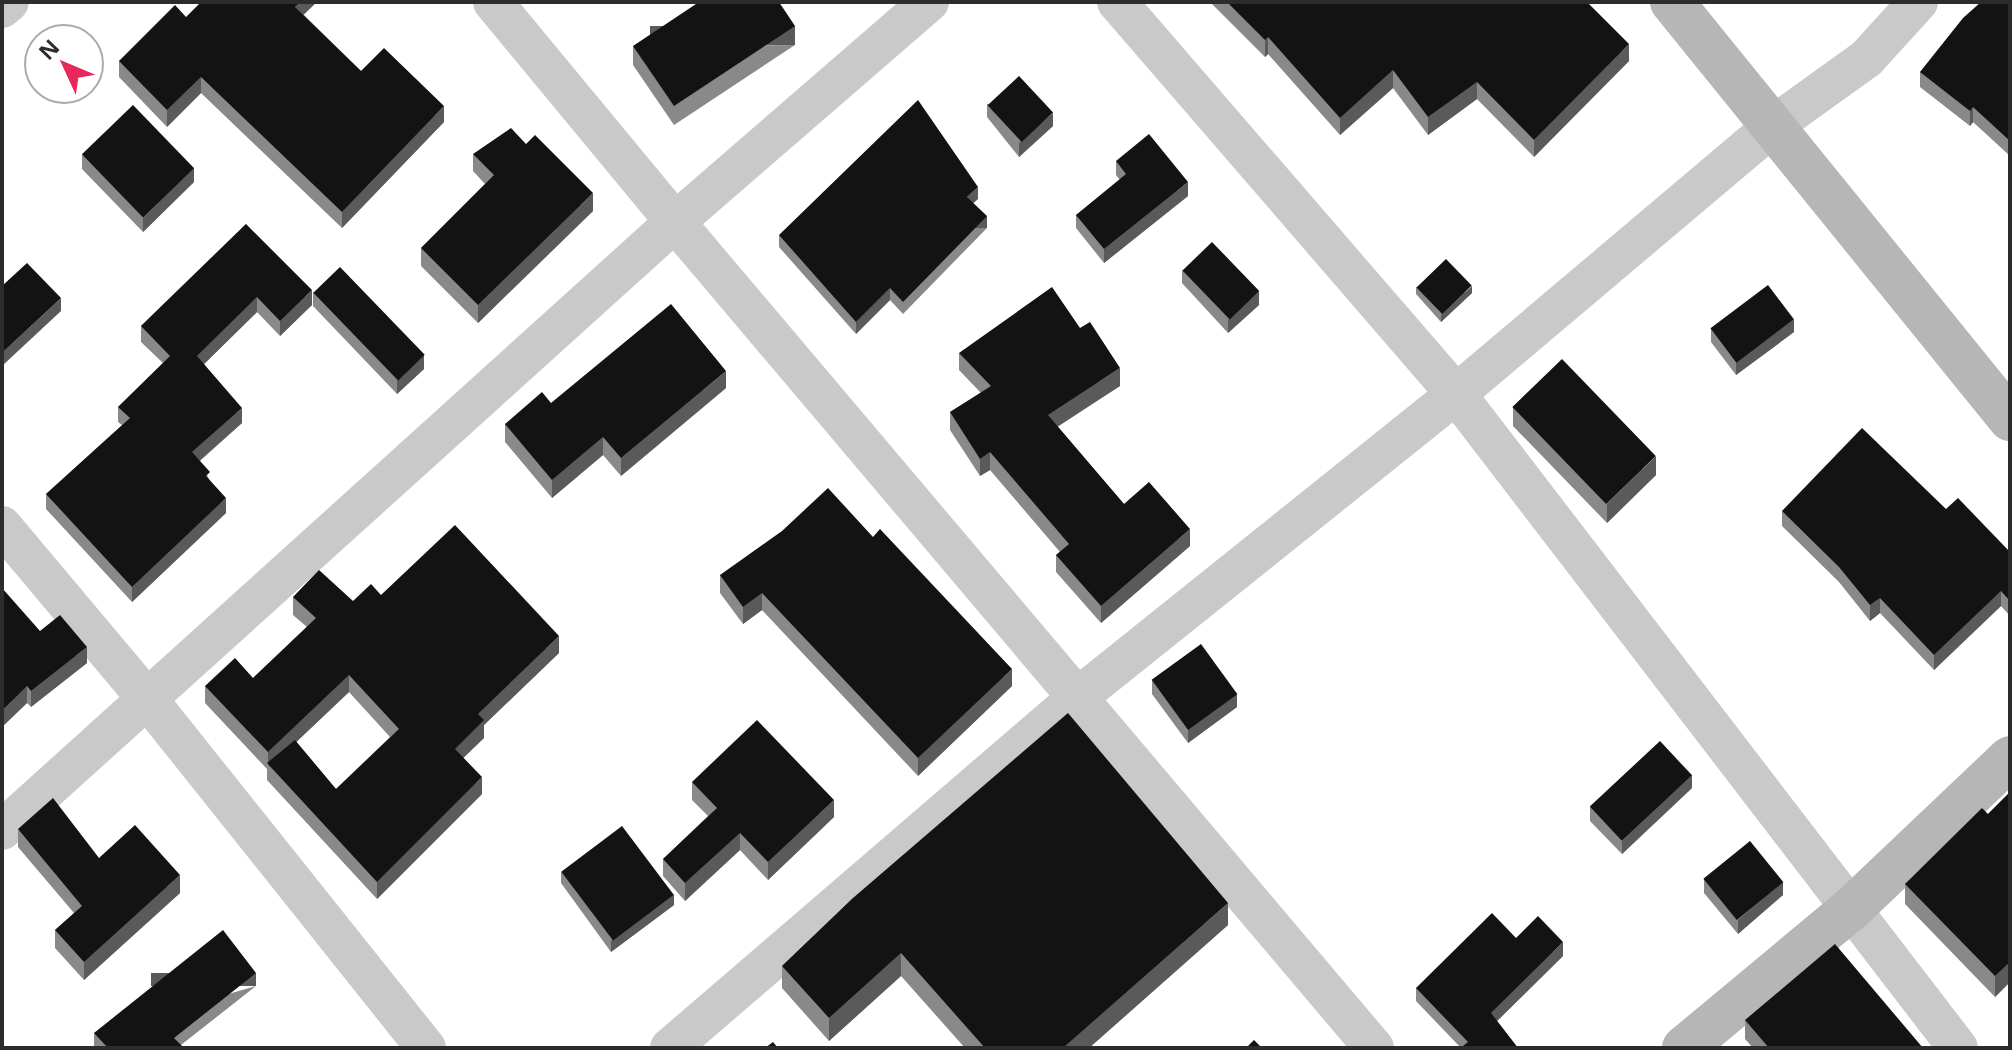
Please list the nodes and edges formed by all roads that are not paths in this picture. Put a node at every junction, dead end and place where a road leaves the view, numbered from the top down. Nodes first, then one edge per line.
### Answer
1 (9, 2) edge
2 (493, 2) edge
3 (929, 2) edge
4 (1117, 2) edge
5 (1672, 2) edge
6 (1918, 2) edge
7 (2, 8) edge
8 (1774, 125) junction
9 (675, 222) junction
10 (1456, 394) junction
11 (2010, 419) edge
12 (2, 526) edge
13 (1078, 697) junction
14 (149, 701) junction
15 (2010, 758) edge
16 (2, 830) edge
17 (1851, 909) junction
18 (426, 1048) edge
19 (670, 1048) edge
20 (1374, 1048) edge
21 (1684, 1048) edge
22 (1958, 1048) edge

1 - 7 street
2 - 9 street
3 - 9 street
4 - 10 street
5 - 8 street
6 - 8 street
8 - 10 street
8 - 11 street
9 - 13 street
9 - 14 street
10 - 13 street
10 - 17 street
12 - 14 street
13 - 19 street
13 - 20 street
14 - 16 street
14 - 18 street
15 - 17 street
17 - 21 street
17 - 22 street

